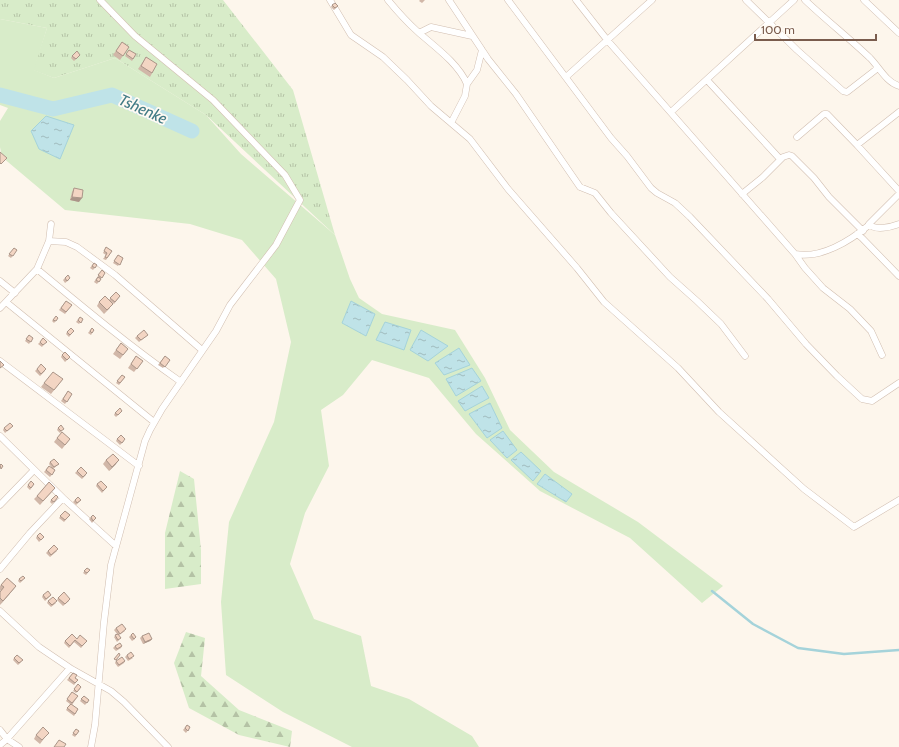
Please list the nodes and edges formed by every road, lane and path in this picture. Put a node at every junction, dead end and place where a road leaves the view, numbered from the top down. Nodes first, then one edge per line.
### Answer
1 (100, 0) edge
2 (330, 0) edge
3 (388, 0) edge
4 (449, 0) edge
5 (508, 0) edge
6 (576, 0) edge
7 (746, 0) edge
8 (794, 0) edge
9 (804, 0) edge
10 (864, 0) edge
11 (650, 1) edge
12 (769, 22) junction
13 (419, 33) junction
14 (899, 33) edge
15 (472, 36) junction
16 (608, 41) junction
17 (482, 50) junction
18 (878, 68) junction
19 (566, 77) junction
20 (707, 80) junction
21 (467, 84) junction
22 (899, 86) edge
23 (671, 112) junction
24 (899, 112) edge
25 (451, 123) junction
26 (797, 137) dead end
27 (858, 146) junction
28 (780, 159) junction
29 (899, 193) edge
30 (742, 194) junction
31 (51, 224) dead end
32 (899, 224) edge
33 (869, 225) junction
34 (860, 233) junction
35 (49, 241) junction
36 (795, 254) junction
37 (37, 269) junction
38 (899, 276) edge
39 (0, 280) edge
40 (15, 293) junction
41 (6, 302) junction
42 (0, 308) edge
43 (202, 350) junction
44 (882, 355) dead end
45 (745, 356) dead end
46 (0, 360) edge
47 (181, 382) junction
48 (899, 383) edge
49 (154, 422) junction
50 (0, 437) edge
51 (139, 466) junction
52 (34, 470) junction
53 (63, 498) junction
54 (899, 500) edge
55 (0, 505) edge
56 (116, 546) junction
57 (0, 569) edge
58 (0, 610) edge
59 (70, 668) junction
60 (99, 683) junction
61 (0, 730) edge
62 (7, 739) junction
63 (0, 745) edge
64 (19, 747) edge
65 (91, 747) edge
66 (168, 747) edge

1 - 43 street
2 - 25 street
3 - 13 street
4 - 15 street
5 - 19 street
6 - 16 street
7 - 12 street
8 - 12 street
9 - 18 street
10 - 14 street
11 - 16 street
12 - 18 street
12 - 20 street
13 - 15 street
13 - 21 street
15 - 17 street
16 - 19 street
16 - 23 street
17 - 21 street
17 - 45 street
18 - 22 street
19 - 48 street
20 - 23 street
20 - 28 street
21 - 25 street
23 - 30 street
24 - 27 street
25 - 54 street
26 - 27 street
27 - 29 street
28 - 30 street
28 - 34 street
29 - 33 street
30 - 36 street
31 - 35 street
32 - 33 street
33 - 34 street
34 - 36 street
34 - 38 street
35 - 37 street
35 - 43 street
36 - 44 street
37 - 40 street
37 - 47 street
39 - 40 street
40 - 41 street
41 - 42 street
41 - 49 street
43 - 47 street
46 - 51 street
47 - 49 street
49 - 51 street
50 - 52 street
51 - 56 street
52 - 53 street
52 - 55 street
53 - 56 street
53 - 57 street
56 - 60 street
58 - 59 street
59 - 60 street
59 - 62 street
60 - 65 street
60 - 66 street
61 - 62 street
62 - 63 street
62 - 64 street

